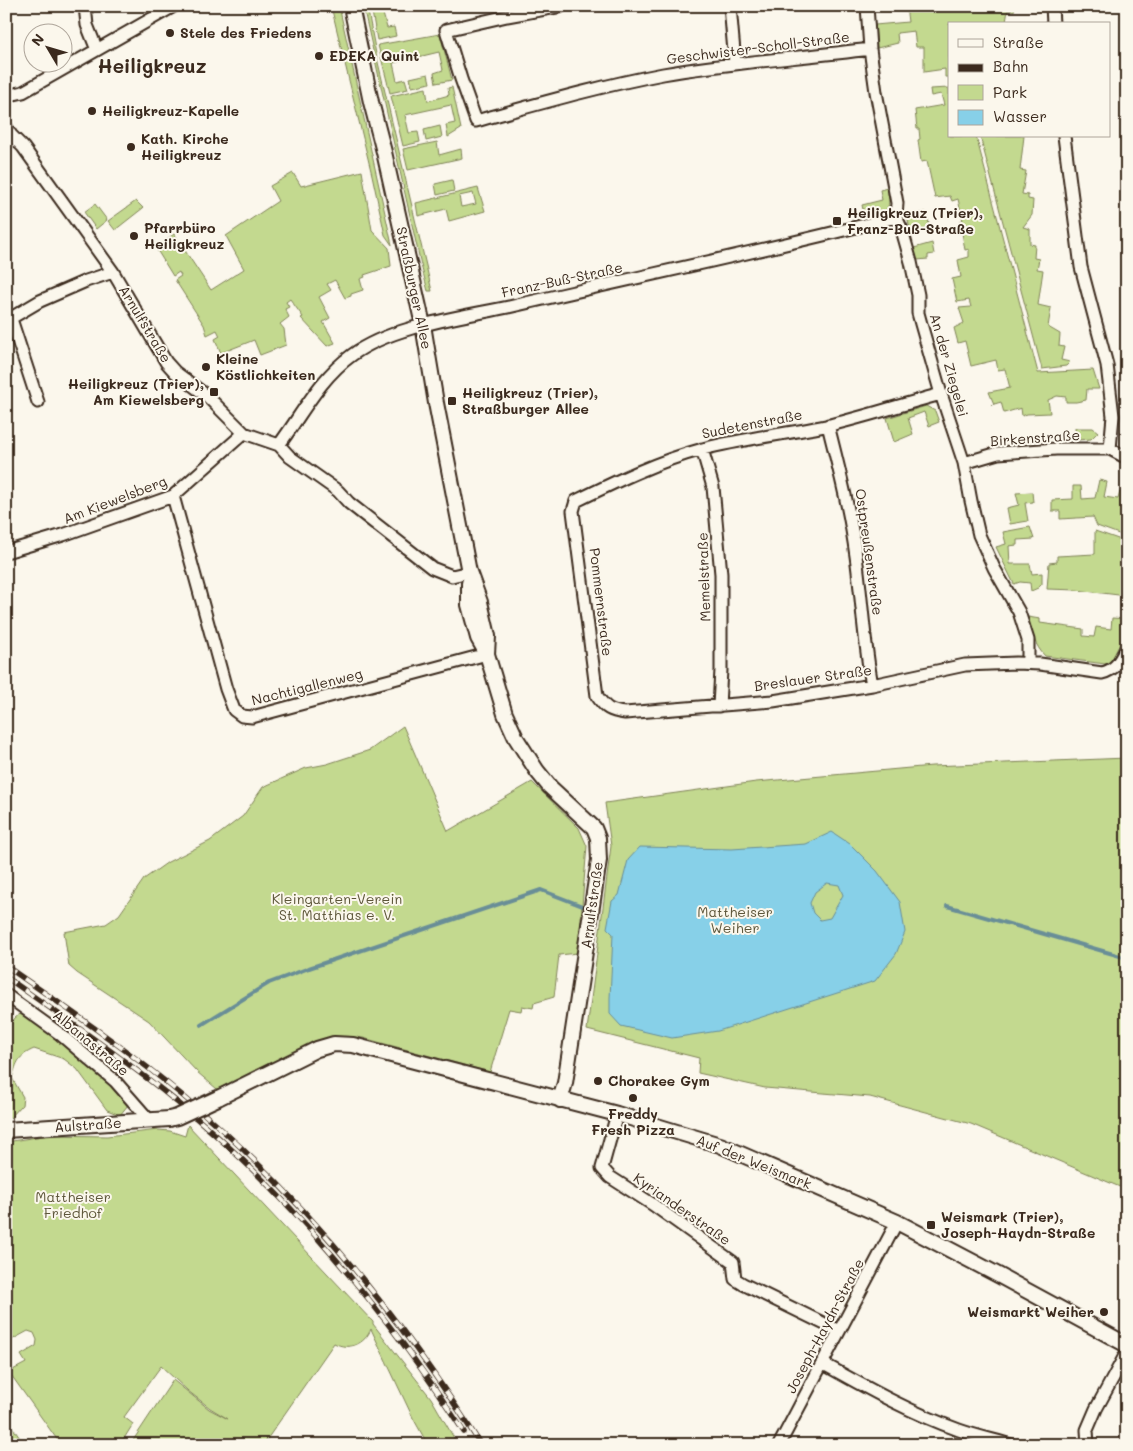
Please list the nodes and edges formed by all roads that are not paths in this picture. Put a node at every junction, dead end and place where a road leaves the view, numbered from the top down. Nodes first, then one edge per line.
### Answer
1 (85, 6) edge
2 (174, 6) edge
3 (351, 6) edge
4 (562, 6) edge
5 (730, 6) edge
6 (867, 6) edge
7 (1052, 6) edge
8 (1053, 22) edge
9 (870, 49) junction
10 (97, 50) junction
11 (735, 63) junction
12 (6, 96) edge
13 (6, 127) edge
14 (1064, 138) edge
15 (896, 217) junction
16 (113, 272) junction
17 (9, 320) edge
18 (423, 325) junction
19 (941, 394) junction
20 (38, 402) dead end
21 (828, 425) junction
22 (244, 433) junction
23 (279, 445) junction
24 (702, 449) junction
25 (1110, 449) junction
26 (1127, 458) edge
27 (964, 463) junction
28 (173, 496) junction
29 (576, 501) joint
30 (6, 552) edge
31 (469, 572) junction
32 (1127, 647) edge
33 (487, 654) junction
34 (1028, 663) junction
35 (872, 685) junction
36 (603, 705) joint
37 (719, 706) junction
38 (6, 995) edge
39 (560, 1100) junction
40 (617, 1114) junction
41 (169, 1119) joint
42 (150, 1121) junction
43 (6, 1130) edge
44 (897, 1222) junction
45 (839, 1331) junction
46 (1127, 1345) edge
47 (1127, 1352) edge
48 (822, 1363) junction
49 (779, 1445) edge
50 (1011, 1445) edge
51 (1088, 1445) edge

1 - 10 street
2 - 10 street
3 - 18 street, Straßburger Allee
4 - 11 street, Geschwister-Scholl-Straße
5 - 11 street
6 - 9 street, An der Ziegelei
7 - 8 street
9 - 11 street, Geschwister-Scholl-Straße
9 - 15 street, An der Ziegelei
10 - 12 street
13 - 16 street, Arnulfstraße
14 - 25 street
15 - 18 street, Franz-Buß-Straße
15 - 19 street, An der Ziegelei
16 - 17 street
16 - 22 street, Arnulfstraße
17 - 20 street
18 - 23 street, Franz-Buß-Straße
18 - 31 street, Straßburger Allee
19 - 21 street, Sudetenstraße
19 - 27 street, An der Ziegelei
21 - 24 street, Sudetenstraße
21 - 35 street, Ostpreußenstraße
22 - 23 street, Arnulfstraße
22 - 28 street, Am Kiewelsberg
23 - 31 street, Arnulfstraße
24 - 29 street, Sudetenstraße
24 - 37 street, Memelstraße
25 - 26 street
25 - 27 street, Birkenstraße
27 - 34 street, An der Ziegelei
28 - 30 street, Am Kiewelsberg
28 - 33 street, Nachtigallenweg
29 - 36 street, Pommernstraße
31 - 33 street, Arnulfstraße
32 - 34 street, Breslauer Straße
33 - 39 street, Arnulfstraße
34 - 35 street, Breslauer Straße
35 - 37 street, Breslauer Straße
36 - 37 street, Breslauer Straße
38 - 42 street, Albanastraße
39 - 40 street, Auf der Weismark
39 - 41 street, Auf der Weismark, bridge
40 - 44 street, Auf der Weismark
40 - 45 street, Kyrianderstraße
41 - 42 street, Aulstraße
42 - 43 street, Aulstraße
44 - 45 street, Joseph-Haydn-Straße
44 - 46 street, Auf der Weismark
45 - 48 street, Joseph-Haydn-Straße
47 - 51 street
48 - 49 street, Joseph-Haydn-Straße
48 - 50 street

